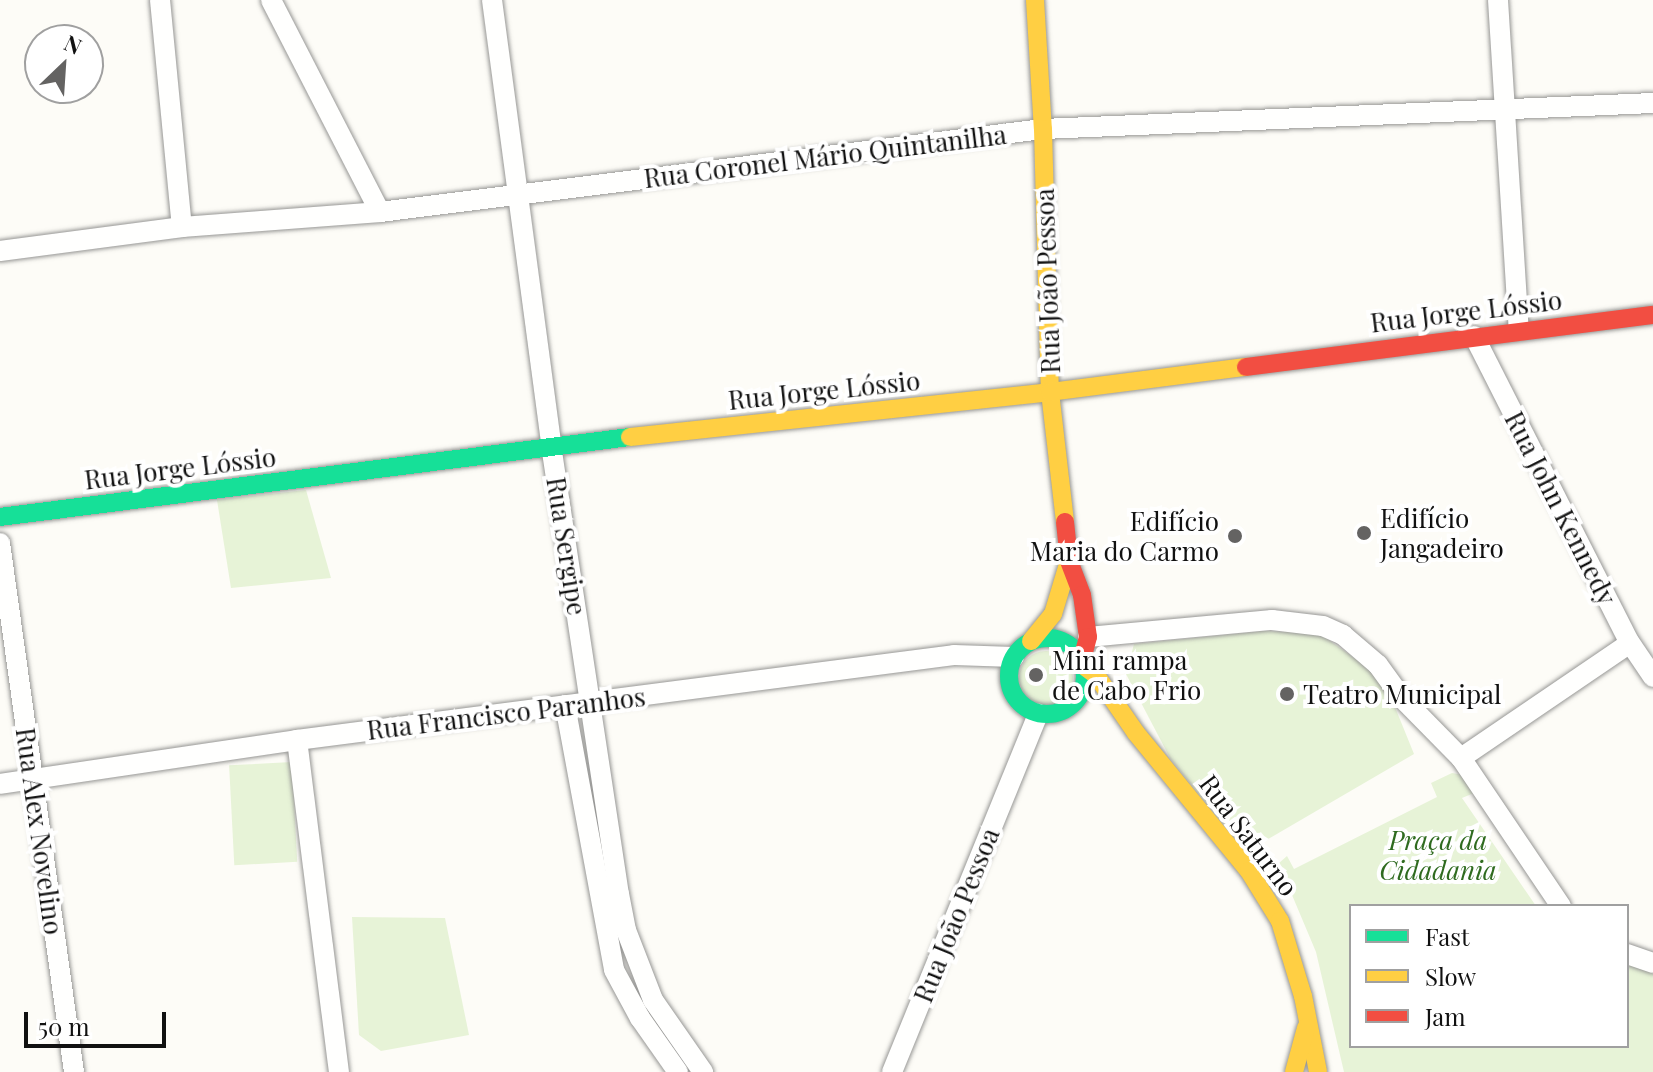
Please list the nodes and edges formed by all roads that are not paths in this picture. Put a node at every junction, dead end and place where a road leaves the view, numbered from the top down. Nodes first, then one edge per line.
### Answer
1 (160, 0) edge
2 (271, 0) edge
3 (492, 0) edge
4 (1035, 0) edge
5 (1498, 0) edge
6 (1653, 103) edge
7 (1504, 111) junction
8 (1043, 129) junction
9 (518, 195) junction
10 (380, 212) junction
11 (182, 227) junction
12 (0, 251) edge
13 (1653, 315) edge
14 (1519, 330) junction
15 (1474, 336) junction
16 (1050, 392) junction
17 (551, 445) junction
18 (0, 517) edge
19 (0, 543) edge
20 (1069, 561) junction
21 (1088, 637) junction
22 (1031, 641) junction
23 (1630, 643) junction
24 (1014, 657) junction
25 (1083, 663) junction
26 (1653, 670) edge
27 (1653, 677) edge
28 (590, 702) junction
29 (565, 705) junction
30 (1060, 713) junction
31 (1038, 714) junction
32 (1136, 733) junction
33 (297, 740) junction
34 (1461, 758) junction
35 (32, 779) junction
36 (0, 784) edge
37 (1560, 904) edge
38 (1629, 955) edge
39 (639, 960) junction
40 (1653, 963) edge
41 (614, 970) junction
42 (1307, 1027) junction
43 (343, 1071) edge
44 (74, 1072) edge
45 (678, 1072) edge
46 (703, 1072) edge
47 (892, 1072) edge
48 (1294, 1072) edge
49 (1318, 1072) edge

1 - 11 street
2 - 10 street
3 - 9 street, Rua Sergipe
4 - 8 street, Rua João Pessoa
5 - 7 street
6 - 7 street, Rua Coronel Mário Quintanilha
7 - 8 street, Rua Coronel Mário Quintanilha
7 - 14 street
8 - 9 street, Rua Coronel Mário Quintanilha
8 - 16 street, Rua João Pessoa
9 - 10 street, Rua Coronel Mário Quintanilha
9 - 17 street, Rua Sergipe
10 - 11 street, Rua Coronel Mário Quintanilha
11 - 12 street, Rua Coronel Mário Quintanilha
13 - 14 street, Rua Jorge Lóssio
14 - 15 street, Rua Jorge Lóssio
15 - 16 street, Rua Jorge Lóssio
15 - 23 street, Rua John Kennedy
16 - 17 street, Rua Jorge Lóssio
16 - 20 street, Rua João Pessoa
17 - 18 street, Rua Jorge Lóssio
17 - 28 street, Rua Sergipe
19 - 35 street, Rua Alex Novelino
20 - 21 street, Rua João Pessoa
20 - 22 street, Rua João Pessoa
21 - 25 street, Rua João Pessoa
21 - 34 street
22 - 24 street
22 - 25 street
23 - 27 street, Rua John Kennedy
23 - 34 street
24 - 28 street, Rua Francisco Paranhos
24 - 31 street
25 - 30 street
25 - 32 street, Rua Saturno
26 - 27 street
28 - 29 street, Rua Francisco Paranhos
28 - 39 street, Rua Sergipe
29 - 33 street, Rua Francisco Paranhos
29 - 41 street
30 - 31 street
30 - 32 street, Rua Saturno
31 - 47 street, Rua João Pessoa
32 - 42 street, Rua Saturno
33 - 35 street, Rua Francisco Paranhos
33 - 43 street
34 - 37 street
35 - 36 street, Rua Francisco Paranhos
35 - 44 street, Rua Alex Novelino
38 - 40 street
39 - 41 street
39 - 46 street, Rua Sergipe
41 - 45 street
42 - 48 street, Rua Saturno
42 - 49 street, Rua Saturno

